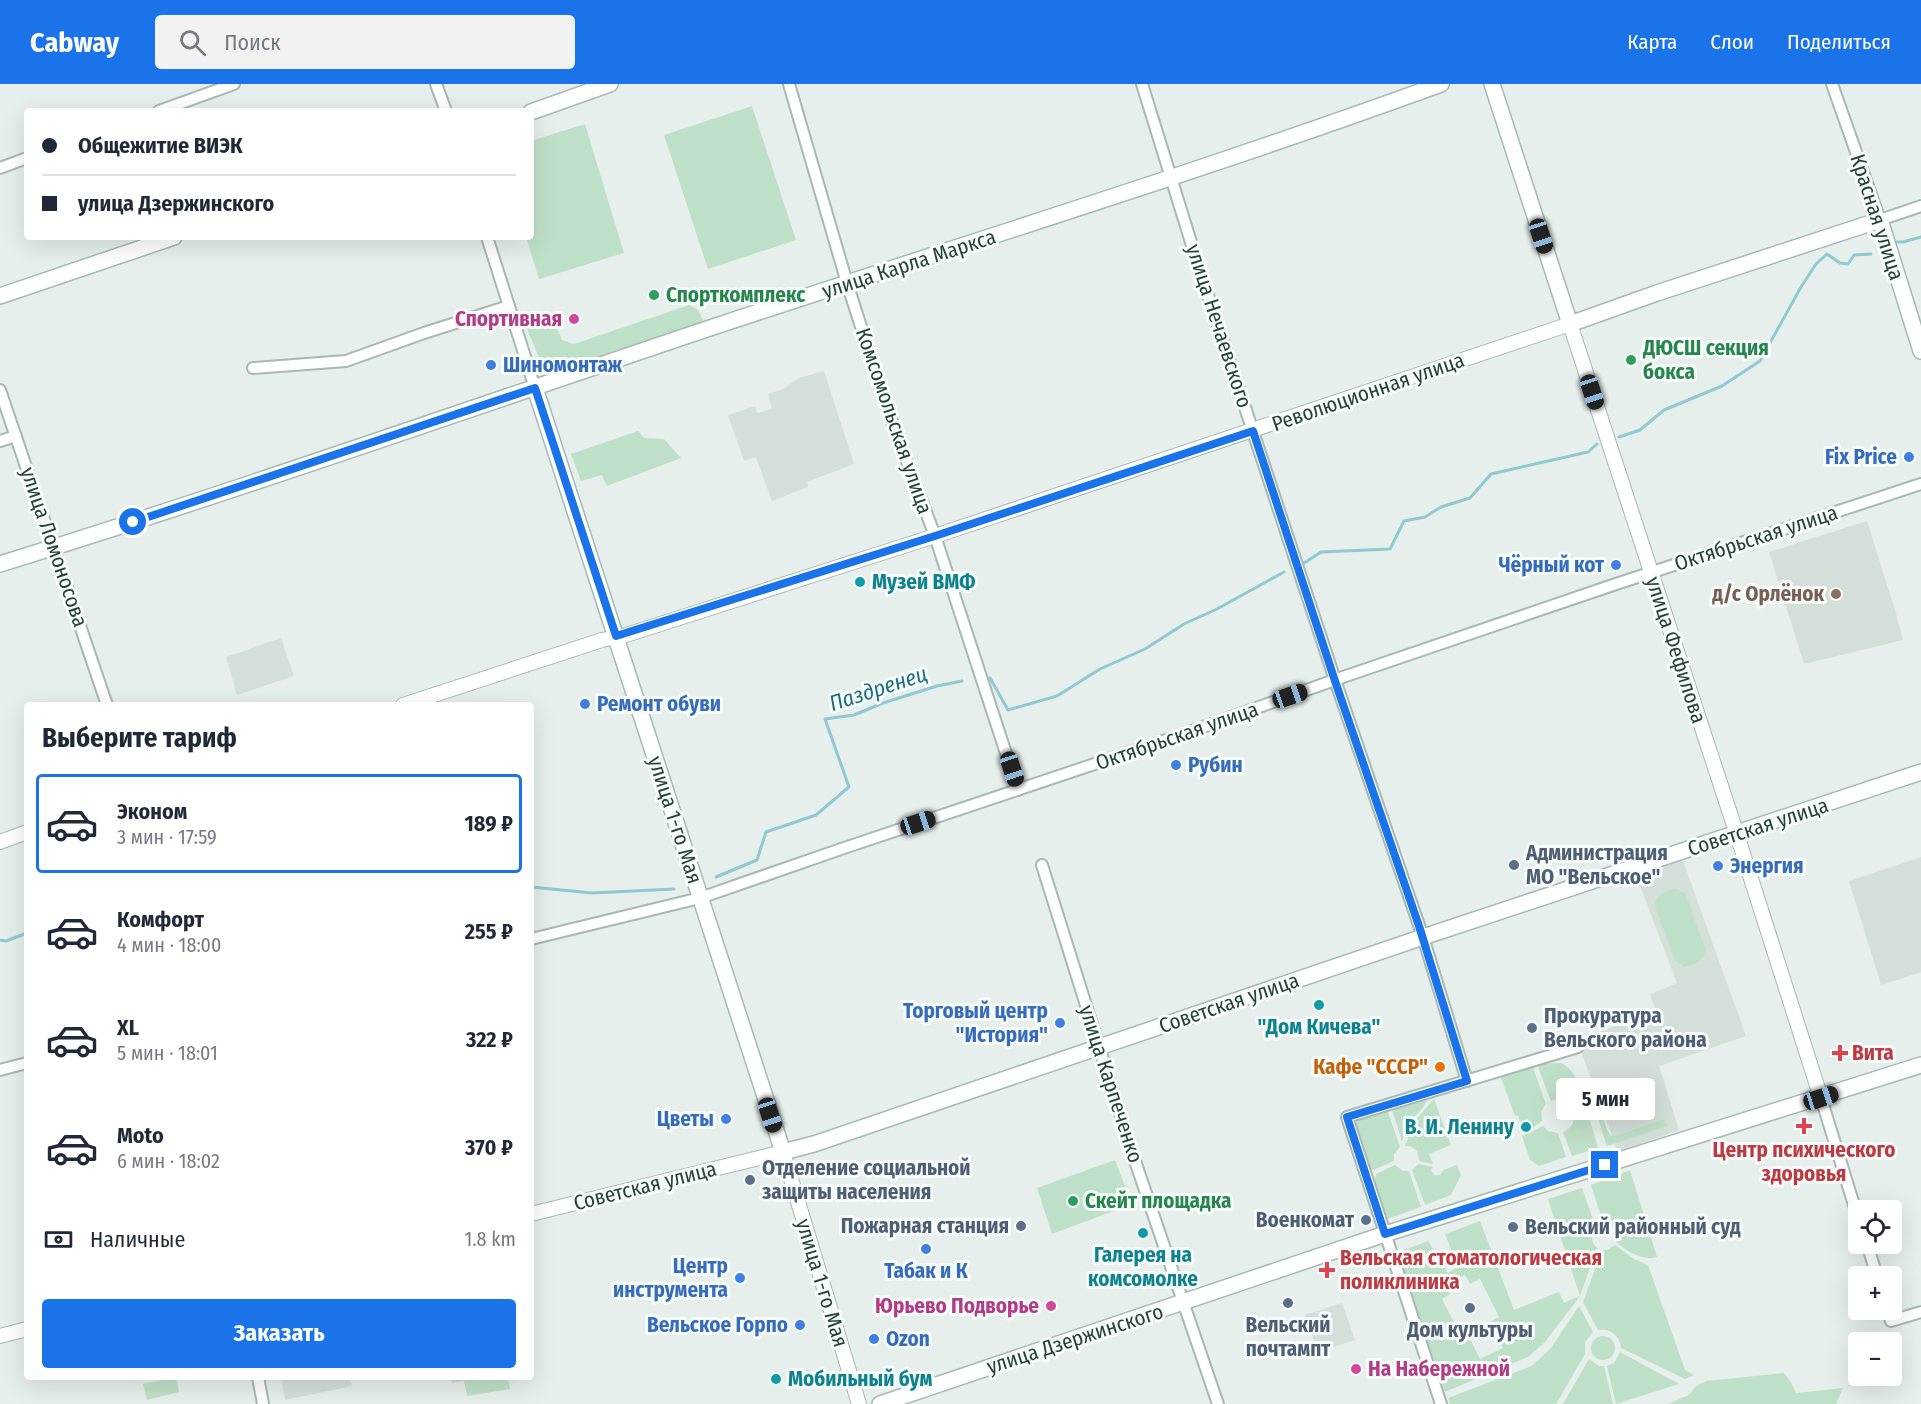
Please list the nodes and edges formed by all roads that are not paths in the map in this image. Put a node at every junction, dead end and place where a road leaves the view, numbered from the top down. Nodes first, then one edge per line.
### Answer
1 (234, 84) edge
2 (436, 84) edge
3 (610, 84) edge
4 (789, 84) edge
5 (1142, 84) edge
6 (1441, 84) edge
7 (1492, 84) edge
8 (1832, 84) edge
9 (167, 108) edge
10 (445, 108) edge
11 (534, 111) edge
12 (24, 159) edge
13 (0, 168) edge
14 (1171, 178) junction
15 (1921, 206) edge
16 (1880, 220) junction
17 (165, 240) edge
18 (488, 240) edge
19 (847, 283) junction
20 (0, 296) edge
21 (509, 306) junction
22 (1570, 324) junction
23 (1921, 351) edge
24 (253, 368) dead end
25 (535, 388) junction
26 (0, 390) edge
27 (1253, 431) junction
28 (16, 436) junction
29 (0, 441) edge
30 (1921, 484) edge
31 (935, 536) junction
32 (53, 547) junction
33 (0, 564) edge
34 (1650, 572) junction
35 (616, 636) junction
36 (1335, 681) junction
37 (106, 702) edge
38 (412, 702) edge
39 (1921, 772) edge
40 (1018, 790) junction
41 (24, 833) edge
42 (1737, 834) junction
43 (0, 842) edge
44 (1042, 865) dead end
45 (700, 898) junction
46 (1422, 937) junction
47 (534, 938) edge
48 (1578, 1047) dead end
49 (1099, 1048) junction
50 (24, 1064) edge
51 (1921, 1065) edge
52 (0, 1070) edge
53 (1467, 1081) junction
54 (1821, 1098) junction
55 (783, 1152) junction
56 (1852, 1200) edge
57 (534, 1213) edge
58 (1385, 1234) junction
59 (1183, 1303) junction
60 (1921, 1312) edge
61 (1902, 1314) edge
62 (24, 1330) edge
63 (0, 1336) edge
64 (259, 1380) edge
65 (263, 1404) edge
66 (859, 1404) edge
67 (880, 1404) edge
68 (1218, 1404) edge
69 (1441, 1404) edge

1 - 9 street
2 - 10 street
3 - 11 main road
4 - 19 street, Комсомольская улица
5 - 14 street, улица Нечаевского
6 - 14 main road, улица Карла Маркса
7 - 22 main road, улица Фефилова
8 - 16 street, Красная улица
12 - 13 street
14 - 19 main road, улица Карла Маркса
14 - 27 street, улица Нечаевского
15 - 16 street, Революционная улица
16 - 22 main road, Революционная улица
16 - 23 main road, Красная улица
17 - 20 main road
18 - 21 street, улица 1-го Мая
19 - 25 main road, улица Карла Маркса
19 - 31 street, Комсомольская улица
21 - 24 street
21 - 25 street, улица 1-го Мая
22 - 27 street, Революционная улица
22 - 34 street, улица Фефилова
25 - 32 main road, улица Карла Маркса
25 - 35 main road, улица 1-го Мая
26 - 28 street, улица Ломоносова
27 - 31 street, Революционная улица
27 - 36 street, улица Нечаевского
28 - 29 street
28 - 32 street, улица Ломоносова
30 - 34 street, Октябрьская улица
31 - 35 street, Революционная улица
31 - 40 street, Комсомольская улица
32 - 33 main road, улица Карла Маркса
32 - 37 street, улица Ломоносова
34 - 36 street, Октябрьская улица
34 - 42 street, улица Фефилова
35 - 38 street, Революционная улица
35 - 45 main road, улица 1-го Мая
36 - 40 street, Октябрьская улица
36 - 46 street, улица Нечаевского
39 - 42 main road, Советская улица
40 - 45 street, Октябрьская улица
41 - 43 street
42 - 46 main road, Советская улица
42 - 54 street, улица Фефилова
44 - 49 street, улица Карпеченко
45 - 47 street, Октябрьская улица
45 - 55 main road, улица 1-го Мая
46 - 49 main road, Советская улица
46 - 53 street, улица Нечаевского
48 - 53 street
49 - 55 main road, Советская улица
49 - 59 street, улица Карпеченко
50 - 52 street
51 - 54 main road, улица Дзержинского
53 - 58 street
54 - 56 street, улица Фефилова
54 - 58 main road, улица Дзержинского
55 - 57 street, Советская улица
55 - 66 street, улица 1-го Мая
58 - 59 main road, улица Дзержинского
58 - 69 street
59 - 67 main road, улица Дзержинского
59 - 68 street, улица Карпеченко
60 - 61 street
62 - 63 street
64 - 65 street

